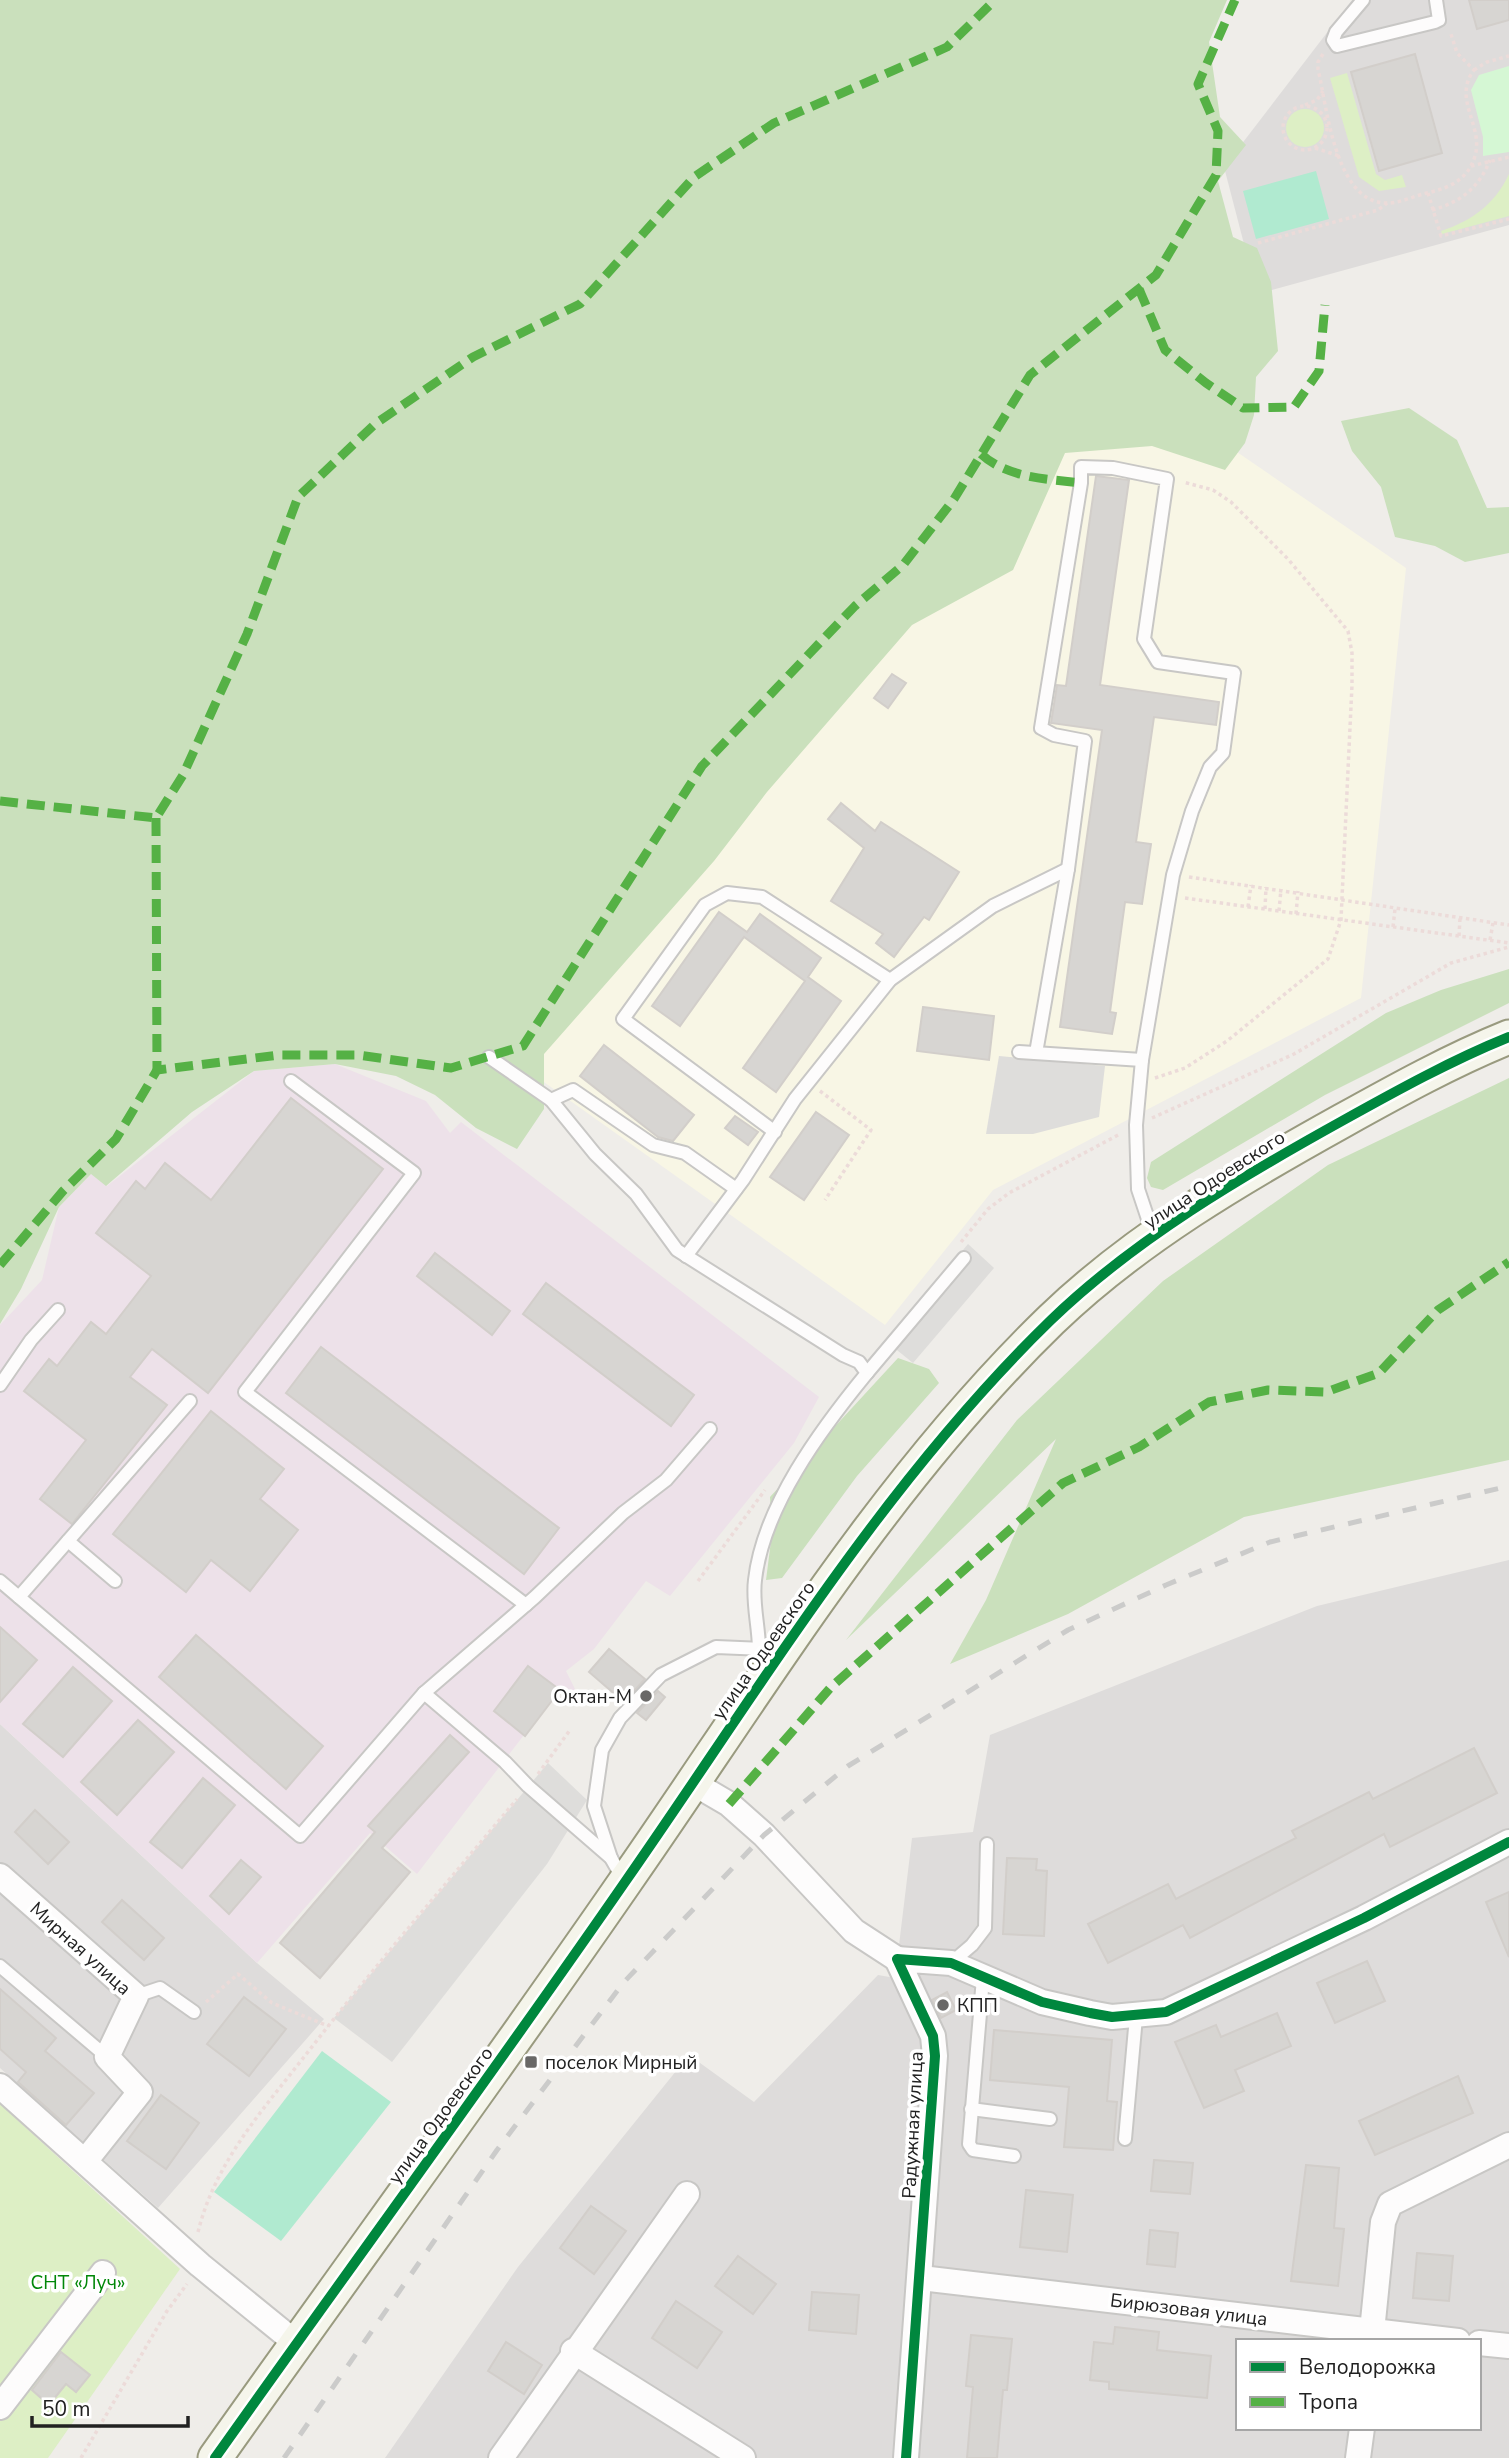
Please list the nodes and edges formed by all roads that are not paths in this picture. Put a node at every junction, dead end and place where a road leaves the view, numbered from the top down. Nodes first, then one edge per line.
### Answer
1 (1363, 0) edge
2 (1436, 0) edge
3 (1068, 869) junction
4 (890, 980) junction
5 (1509, 1037) edge
6 (1019, 1052) dead end
7 (1036, 1053) junction
8 (489, 1057) dead end
9 (1142, 1060) junction
10 (291, 1081) dead end
11 (551, 1100) junction
12 (775, 1132) junction
13 (736, 1189) junction
14 (1154, 1238) junction
15 (959, 1255) road end
16 (685, 1256) junction
17 (58, 1310) dead end
18 (867, 1373) junction
19 (0, 1385) edge
20 (190, 1401) dead end
21 (710, 1429) dead end
22 (68, 1541) junction
23 (0, 1581) edge
24 (115, 1581) dead end
25 (19, 1598) junction
26 (526, 1605) junction
27 (773, 1647) junction
28 (424, 1693) junction
29 (693, 1783) junction
30 (1509, 1842) edge
31 (987, 1844) dead end
32 (618, 1870) junction
33 (0, 1876) edge
34 (897, 1959) junction
35 (951, 1963) junction
36 (0, 1966) edge
37 (984, 1978) junction
38 (136, 1996) junction
39 (194, 2012) road end
40 (1136, 2017) junction
41 (107, 2057) junction
42 (0, 2086) edge
43 (971, 2109) junction
44 (1050, 2119) dead end
45 (1125, 2139) dead end
46 (1509, 2146) edge
47 (1014, 2156) dead end
48 (86, 2160) junction
49 (687, 2194) dead end
50 (103, 2273) dead end
51 (921, 2278) junction
52 (1371, 2336) edge
53 (1423, 2339) edge
54 (296, 2343) junction
55 (1481, 2343) edge
56 (1509, 2346) edge
57 (573, 2351) junction
58 (0, 2407) edge
59 (1362, 2430) edge
60 (215, 2458) edge
61 (501, 2458) edge
62 (743, 2458) edge
63 (906, 2458) edge
64 (1358, 2458) edge

1 - 2 lane
3 - 4 lane
3 - 7 lane
3 - 9 lane
4 - 12 lane
4 - 12 lane
5 - 14 street, улица Одоевского
6 - 7 lane
7 - 9 lane
8 - 11 lane
9 - 14 lane
10 - 26 lane
11 - 13 lane
11 - 16 lane
12 - 13 lane
13 - 16 lane
14 - 27 street, улица Одоевского
15 - 18 lane
16 - 18 lane
17 - 19 lane
18 - 27 lane
20 - 22 lane
21 - 26 lane
22 - 24 lane
22 - 25 lane
23 - 25 lane
25 - 28 lane
26 - 28 lane
27 - 29 street, улица Одоевского
27 - 32 lane
28 - 32 lane
29 - 32 street, улица Одоевского
29 - 34 street
30 - 40 street
31 - 35 lane
32 - 54 street, улица Одоевского
33 - 38 street, Мирная улица
34 - 35 street
34 - 51 street, Радужная улица
35 - 37 street
36 - 41 lane
37 - 40 street
37 - 43 lane
38 - 39 lane
38 - 41 street, Мирная улица
40 - 45 lane
41 - 48 street
42 - 48 street
43 - 44 lane
43 - 47 lane
46 - 52 street
48 - 54 street
49 - 57 street
50 - 58 street
51 - 52 street, Бирюзовая улица
51 - 63 street, Радужная улица
52 - 53 street, Бирюзовая улица
54 - 60 street, улица Одоевского
55 - 56 street
57 - 61 street
57 - 62 street
59 - 64 street

